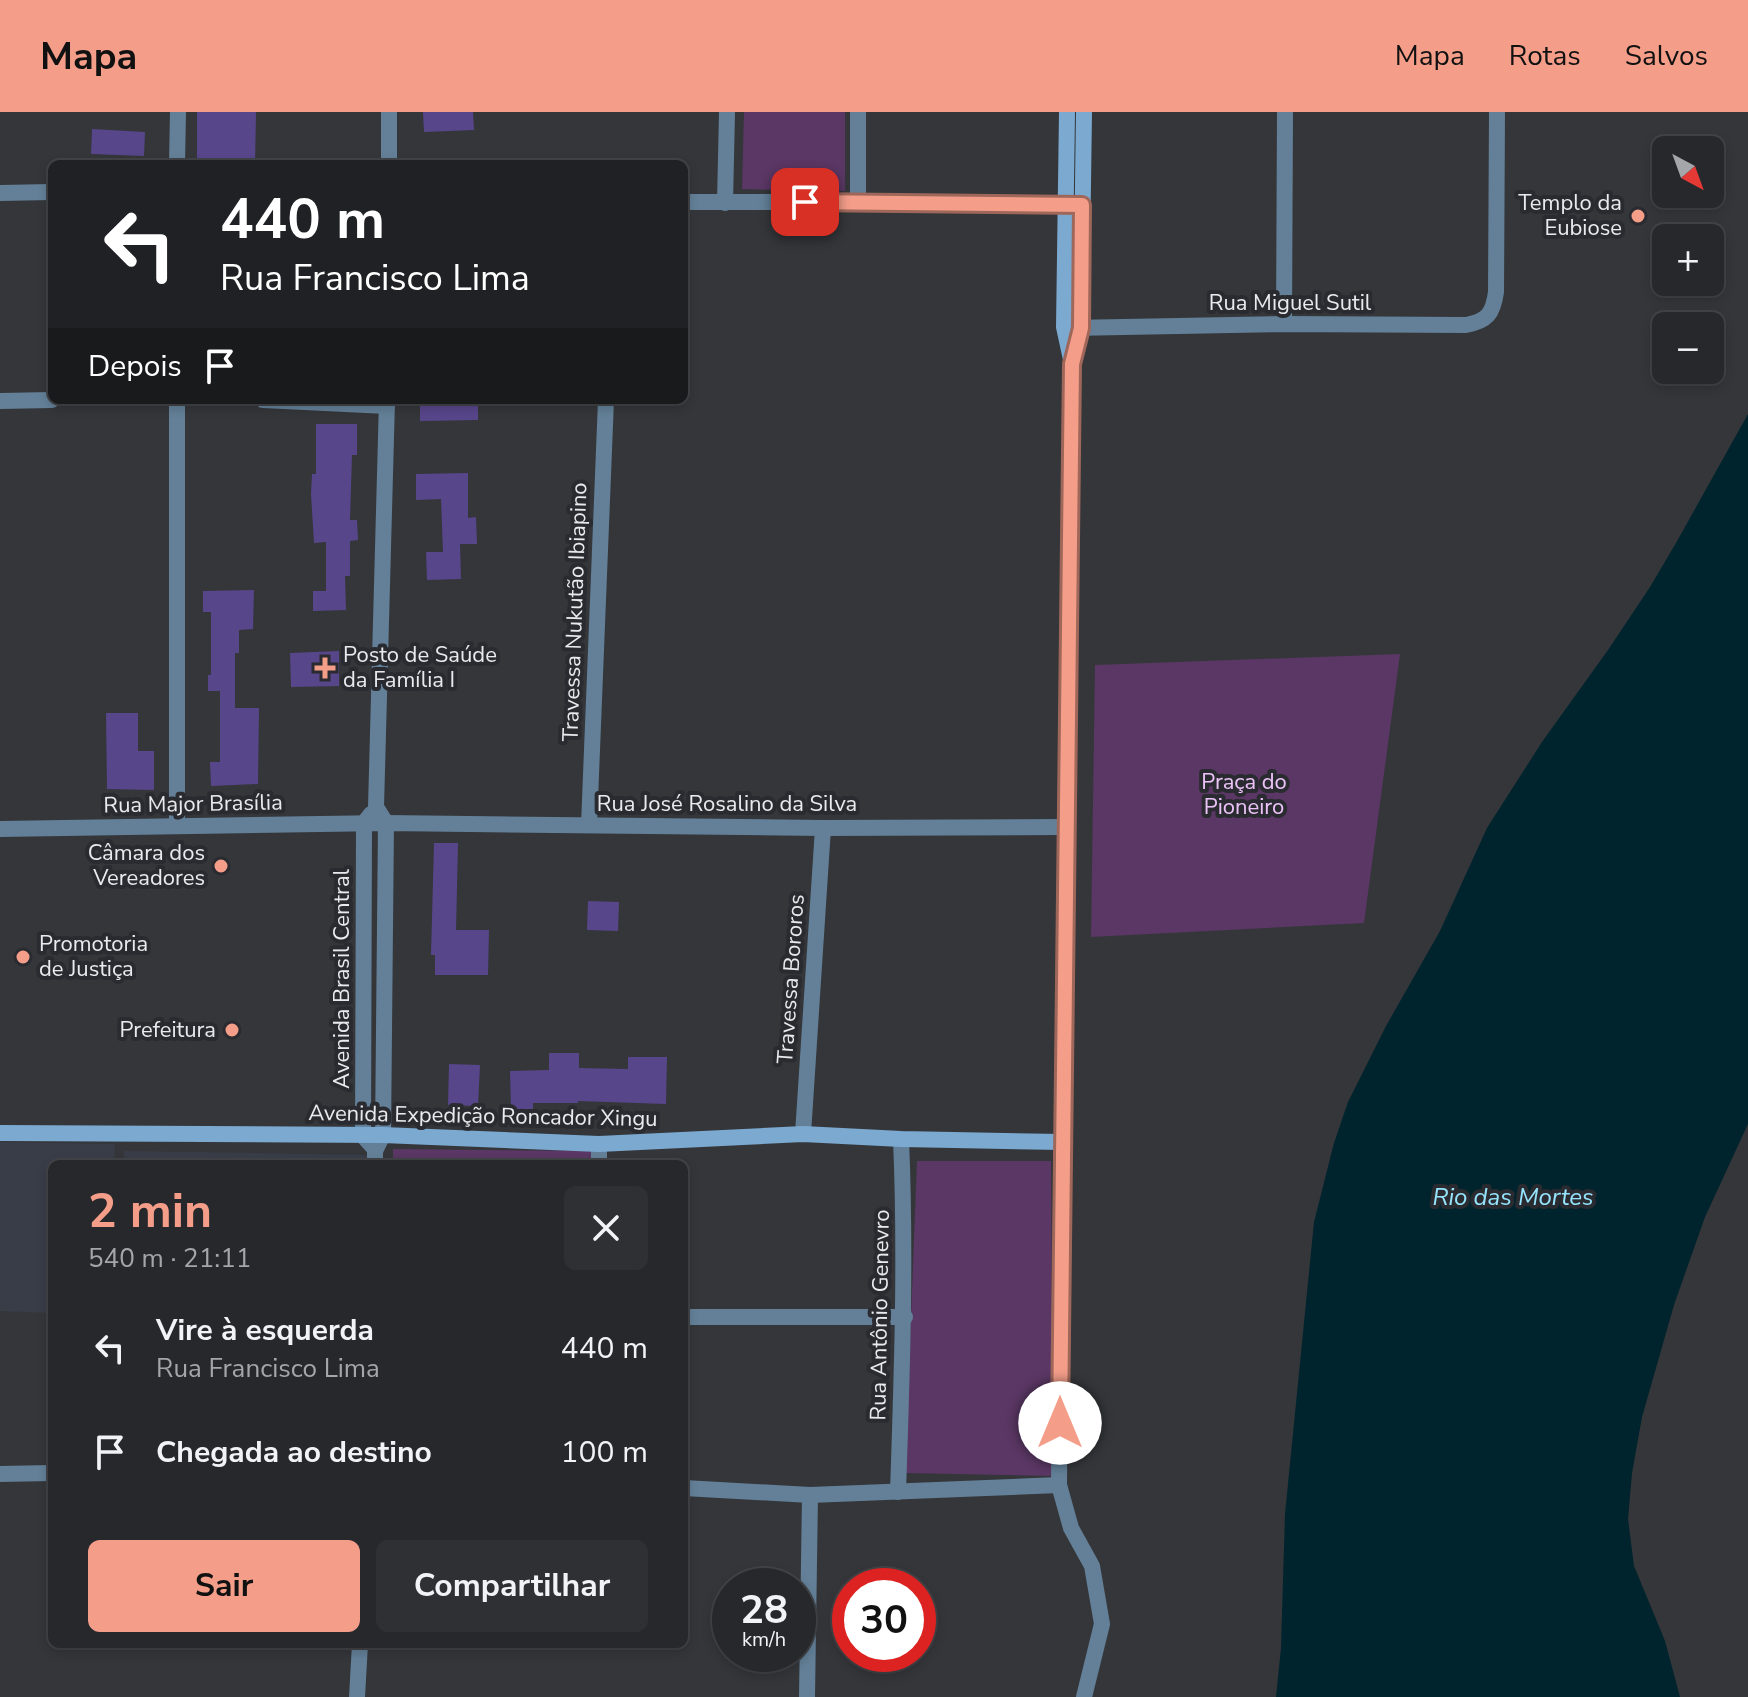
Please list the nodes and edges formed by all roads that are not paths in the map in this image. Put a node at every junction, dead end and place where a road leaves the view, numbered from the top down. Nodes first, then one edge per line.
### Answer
1 (178, 112) edge
2 (389, 112) edge
3 (727, 112) edge
4 (858, 112) edge
5 (1067, 112) edge
6 (1084, 112) edge
7 (1285, 112) edge
8 (1497, 112) edge
9 (177, 160) edge
10 (389, 160) edge
11 (48, 192) edge
12 (0, 193) edge
13 (688, 202) edge
14 (858, 202) junction
15 (725, 203) junction
16 (1074, 204) junction
17 (1284, 324) junction
18 (1073, 328) junction
19 (48, 400) edge
20 (0, 401) edge
21 (177, 404) edge
22 (387, 404) edge
23 (606, 404) edge
24 (376, 807) junction
25 (364, 823) junction
26 (386, 823) junction
27 (589, 825) junction
28 (177, 826) junction
29 (1068, 827) junction
30 (823, 828) junction
31 (0, 829) edge
32 (0, 1133) edge
33 (803, 1134) junction
34 (363, 1136) junction
35 (901, 1139) junction
36 (1062, 1142) junction
37 (599, 1144) junction
38 (378, 1150) edge
39 (599, 1160) edge
40 (688, 1317) edge
41 (905, 1317) junction
42 (48, 1473) edge
43 (0, 1474) edge
44 (1059, 1485) junction
45 (688, 1488) edge
46 (898, 1492) junction
47 (810, 1495) junction
48 (360, 1648) edge
49 (357, 1697) edge
50 (807, 1697) edge
51 (1084, 1697) edge

1 - 9 street
2 - 10 street
3 - 15 street
4 - 14 street
5 - 16 street
6 - 16 street
7 - 17 street
8 - 17 street, Rua Miguel Sutil
11 - 12 street
13 - 15 street
14 - 15 street
14 - 16 street
16 - 18 street
17 - 18 street, Rua Miguel Sutil
18 - 29 street
19 - 20 street
21 - 28 street
22 - 24 street
23 - 27 street, Travessa Nukutão Ibiapino
24 - 25 street
24 - 26 street
25 - 26 street, Rua Major Brasília
25 - 28 street, Rua Major Brasília
25 - 34 street, Avenida Brasil Central
26 - 27 street, Rua José Rosalino da Silva
26 - 38 street, Avenida Brasil Central
27 - 30 street, Rua José Rosalino da Silva
28 - 31 street, Rua Major Brasília
29 - 30 street, Rua José Rosalino da Silva
29 - 36 street
30 - 33 street, Travessa Bororos
32 - 34 street, Avenida Expedição Roncador Xingu
33 - 35 street, Avenida Expedição Roncador Xingu
33 - 37 street, Avenida Expedição Roncador Xingu
34 - 38 street, Avenida Expedição Roncador Xingu
35 - 36 street, Avenida Expedição Roncador Xingu
35 - 41 street, Rua Antônio Genevro
36 - 44 street
37 - 38 street, Avenida Expedição Roncador Xingu
37 - 39 street
40 - 41 street
41 - 46 street, Rua Antônio Genevro
42 - 43 street
44 - 46 street
44 - 51 street
45 - 47 street
46 - 47 street
47 - 50 street
48 - 49 street

